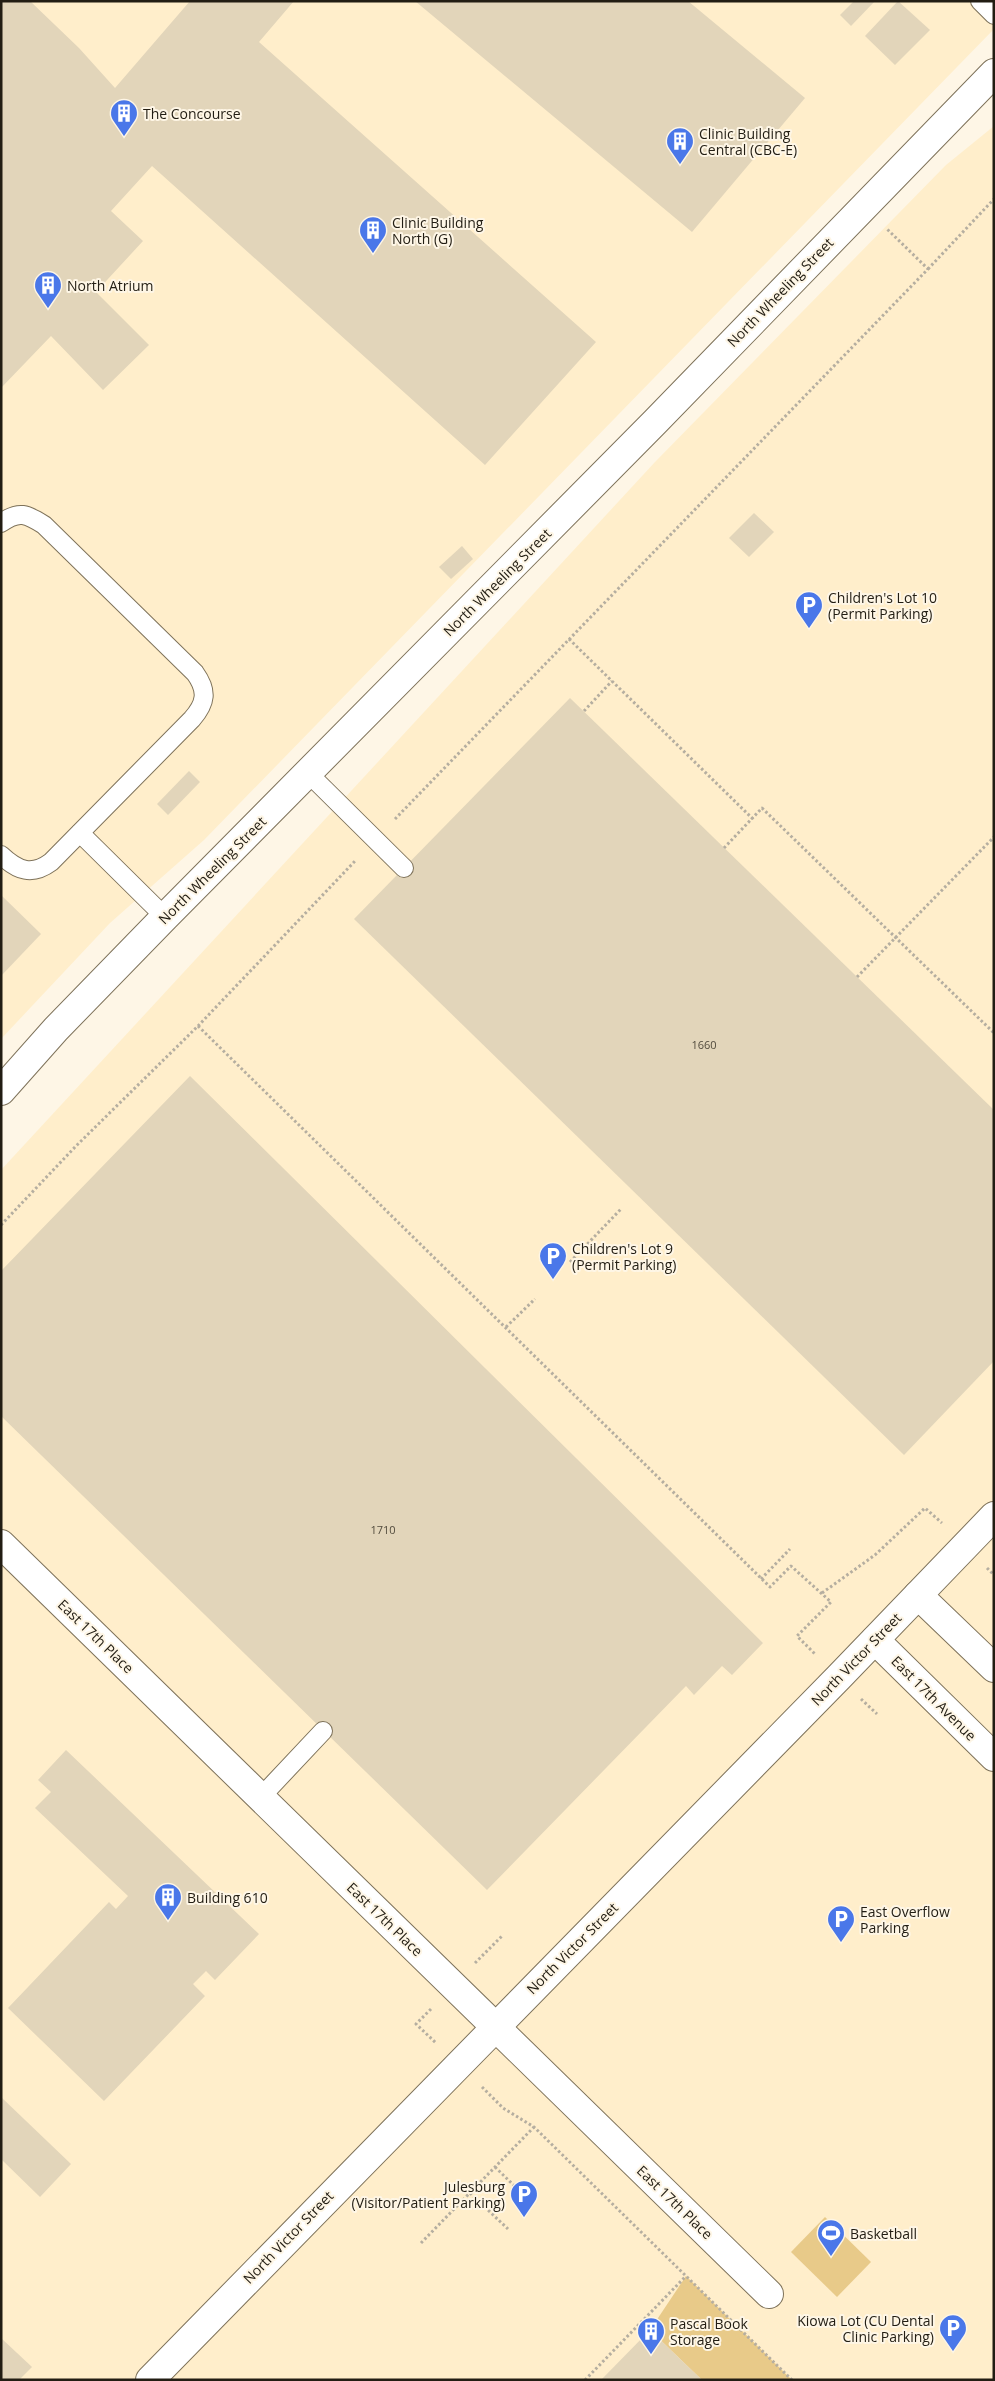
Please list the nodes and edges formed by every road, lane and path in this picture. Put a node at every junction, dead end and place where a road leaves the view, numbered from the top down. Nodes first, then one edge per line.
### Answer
1 (980, 1) edge
2 (994, 14) edge
3 (994, 73) edge
4 (994, 199) edge
5 (864, 206) junction
6 (928, 269) junction
7 (1, 523) edge
8 (569, 639) junction
9 (612, 681) junction
10 (584, 711) dead end
11 (308, 773) junction
12 (753, 818) junction
13 (80, 833) junction
14 (994, 837) edge
15 (376, 839) junction
16 (724, 848) dead end
17 (1, 855) edge
18 (404, 868) dead end
19 (165, 917) junction
20 (896, 937) junction
21 (857, 977) dead end
22 (198, 1026) junction
23 (994, 1032) edge
24 (1, 1091) edge
25 (621, 1209) dead end
26 (1, 1225) edge
27 (570, 1262) dead end
28 (535, 1299) dead end
29 (506, 1327) junction
30 (925, 1508) dead end
31 (994, 1516) edge
32 (1, 1544) edge
33 (790, 1549) dead end
34 (761, 1579) junction
35 (822, 1593) junction
36 (918, 1595) junction
37 (797, 1636) dead end
38 (875, 1640) junction
39 (994, 1668) edge
40 (323, 1731) dead end
41 (994, 1757) edge
42 (260, 1798) junction
43 (495, 2026) junction
44 (495, 2167) junction
45 (470, 2193) junction
46 (533, 2204) dead end
47 (508, 2229) dead end
48 (422, 2243) dead end
49 (686, 2276) junction
50 (769, 2294) dead end
51 (150, 2380) edge
52 (585, 2380) edge
53 (792, 2380) edge

1 - 2 lane
3 - 5 street, North Wheeling Street
4 - 6 path
5 - 6 path
5 - 11 street, North Wheeling Street
6 - 8 path
7 - 13 lane
8 - 9 path
8 - 15 path
9 - 10 path
9 - 12 path
11 - 15 lane
11 - 19 street, North Wheeling Street
12 - 16 path
12 - 20 path
13 - 17 lane
13 - 19 lane
14 - 20 path
15 - 18 lane
15 - 22 path
19 - 24 street, North Wheeling Street
20 - 21 path
20 - 23 path
22 - 26 path
22 - 29 path
25 - 27 path
28 - 29 path
29 - 34 path
30 - 35 path
31 - 36 street, North Victor Street
32 - 42 street, East 17th Place
33 - 34 path
34 - 35 path
35 - 37 path
36 - 38 street, North Victor Street
36 - 39 street
38 - 41 street, East 17th Avenue
38 - 43 street, North Victor Street
40 - 42 lane
42 - 43 street, East 17th Place
43 - 50 street, East 17th Place
43 - 51 street, North Victor Street
44 - 45 path
44 - 46 path
44 - 49 path
45 - 47 path
45 - 48 path
49 - 52 path
49 - 53 path

